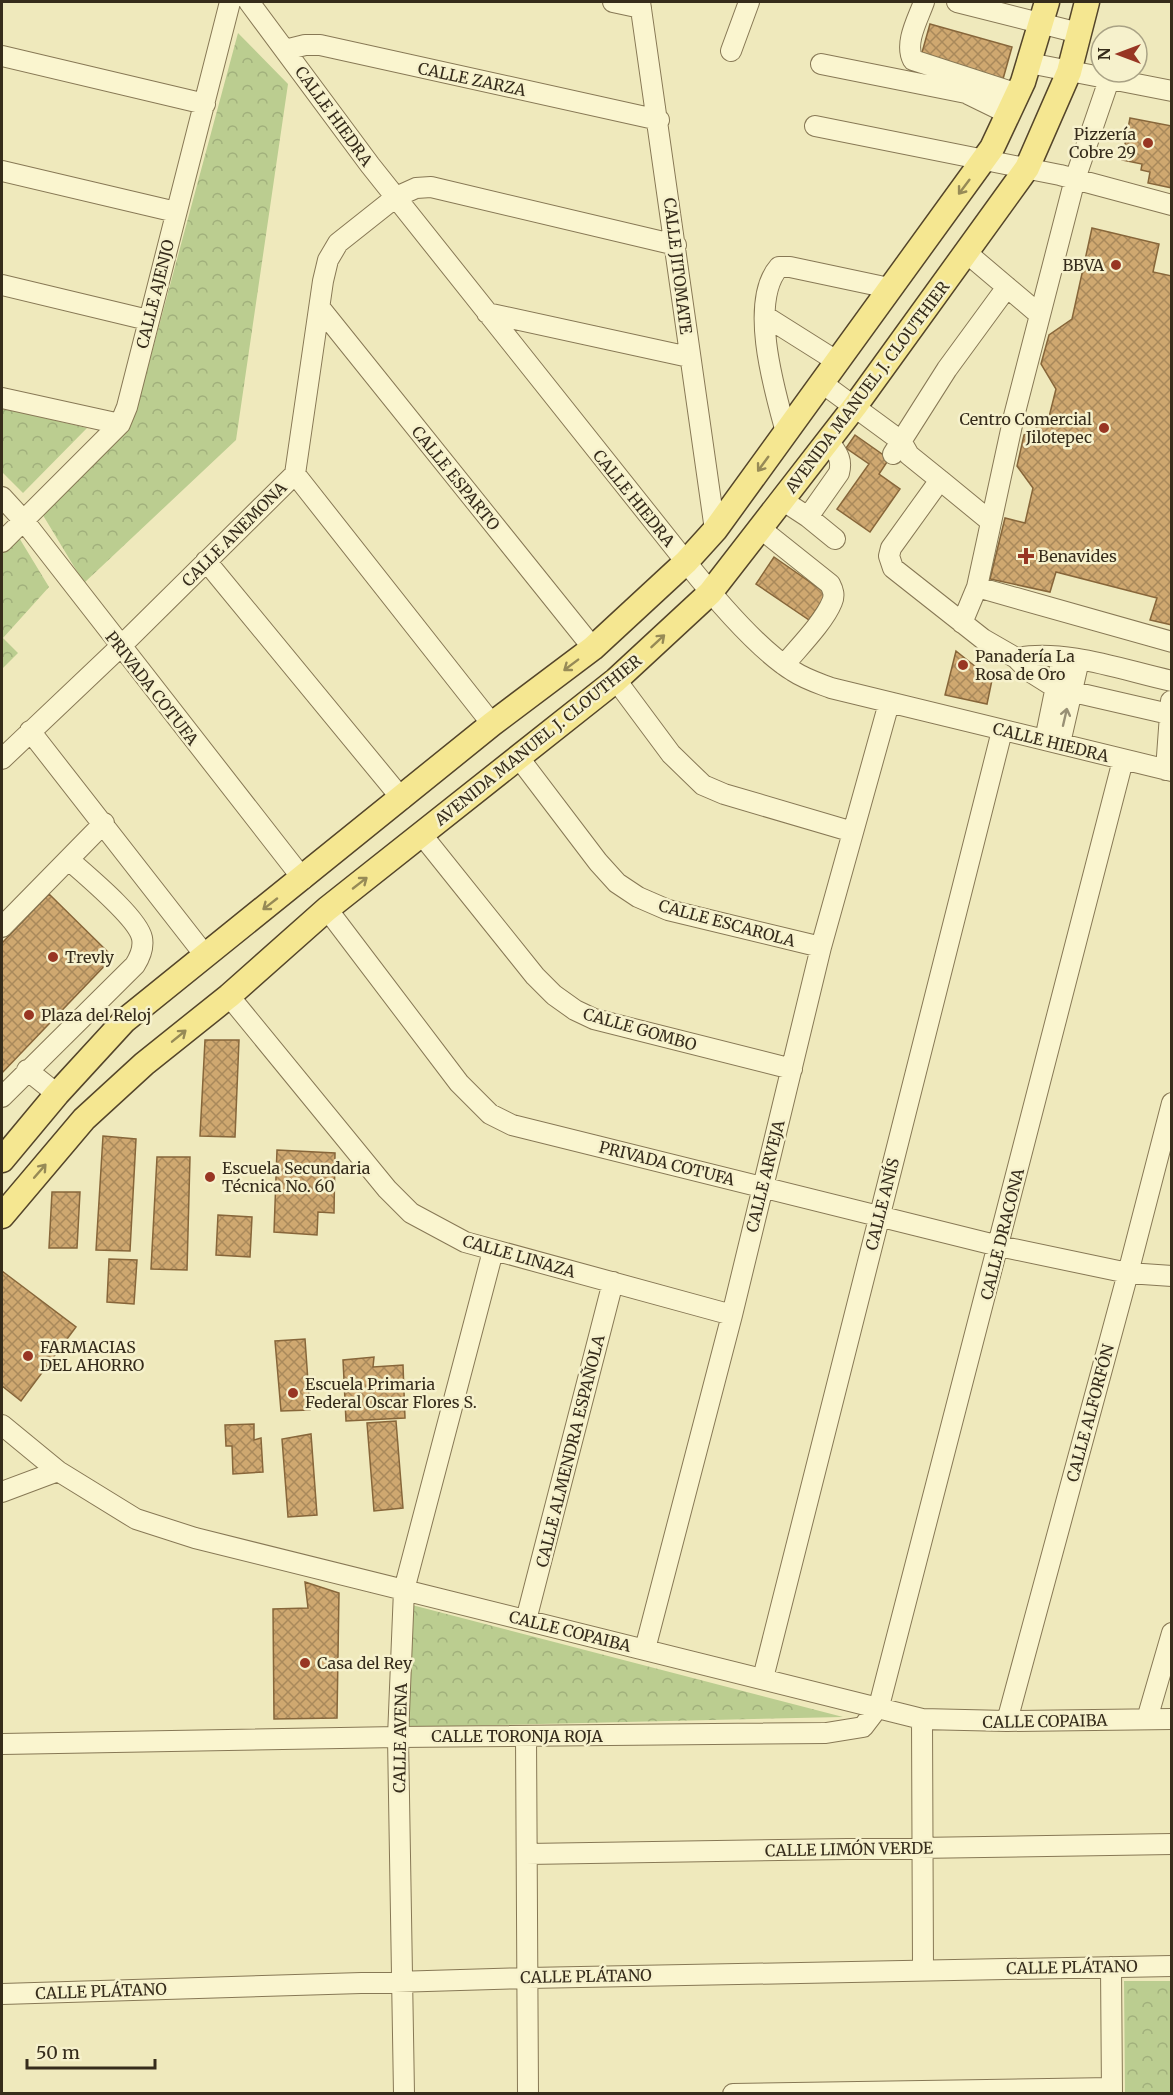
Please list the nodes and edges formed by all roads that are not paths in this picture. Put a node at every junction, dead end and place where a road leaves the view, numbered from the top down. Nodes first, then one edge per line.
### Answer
1 (233, 2) edge
2 (613, 2) edge
3 (749, 2) edge
4 (924, 2) edge
5 (957, 2) edge
6 (1088, 2) edge
7 (640, 5) edge
8 (1044, 13) edge
9 (1079, 33) junction
10 (285, 50) junction
11 (731, 51) dead end
12 (2, 56) edge
13 (1029, 63) junction
14 (821, 64) dead end
15 (1070, 72) junction
16 (1089, 76) edge
17 (1108, 84) edge
18 (1132, 84) edge
19 (1172, 91) edge
20 (205, 104) junction
21 (1013, 104) junction
22 (658, 120) junction
23 (815, 126) dead end
24 (983, 160) junction
25 (1027, 168) junction
26 (2, 171) edge
27 (1075, 179) junction
28 (396, 197) junction
29 (1172, 205) edge
30 (176, 212) junction
31 (676, 245) junction
32 (968, 254) junction
33 (2, 285) edge
34 (1007, 287) junction
35 (889, 288) junction
36 (320, 308) junction
37 (487, 313) junction
38 (1040, 315) junction
39 (765, 316) junction
40 (148, 320) junction
41 (689, 357) junction
42 (837, 362) junction
43 (818, 388) junction
44 (2, 398) edge
45 (851, 411) junction
46 (120, 424) junction
47 (786, 432) junction
48 (828, 440) junction
49 (901, 450) junction
50 (295, 474) junction
51 (940, 480) junction
52 (2, 497) edge
53 (782, 500) junction
54 (808, 517) junction
55 (24, 521) junction
56 (990, 521) junction
57 (761, 529) junction
58 (715, 530) junction
59 (835, 539) dead end
60 (2, 542) edge
61 (207, 561) junction
62 (686, 562) junction
63 (977, 587) junction
64 (710, 592) junction
65 (962, 623) junction
66 (1172, 642) edge
67 (120, 647) junction
68 (593, 648) junction
69 (1016, 658) junction
70 (1070, 659) junction
71 (784, 665) junction
72 (616, 680) junction
73 (1172, 681) edge
74 (1064, 690) junction
75 (889, 703) junction
76 (1170, 707) edge
77 (492, 724) junction
78 (1002, 730) junction
79 (30, 731) junction
80 (1052, 741) junction
81 (519, 758) junction
82 (2, 759) edge
83 (1123, 760) junction
84 (1169, 771) edge
85 (402, 799) junction
86 (104, 824) junction
87 (853, 832) junction
88 (422, 835) junction
89 (69, 860) junction
90 (303, 879) junction
91 (327, 909) junction
92 (2, 927) edge
93 (821, 947) junction
94 (204, 954) junction
95 (229, 996) junction
96 (792, 1069) junction
97 (27, 1070) junction
98 (57, 1094) junction
99 (2, 1097) edge
100 (1172, 1103) edge
101 (84, 1119) junction
102 (2, 1160) edge
103 (762, 1186) junction
104 (2, 1216) edge
105 (879, 1216) junction
106 (999, 1246) junction
107 (494, 1251) junction
108 (1128, 1273) junction
109 (1172, 1276) edge
110 (613, 1282) junction
111 (732, 1315) junction
112 (2, 1425) edge
113 (58, 1471) junction
114 (2, 1492) edge
115 (404, 1590) junction
116 (526, 1620) junction
117 (1172, 1632) edge
118 (645, 1649) junction
119 (763, 1678) junction
120 (879, 1706) junction
121 (922, 1719) junction
122 (1147, 1719) junction
123 (1172, 1719) edge
124 (1006, 1721) junction
125 (526, 1736) junction
126 (399, 1737) junction
127 (2, 1744) edge
128 (1172, 1844) edge
129 (923, 1848) junction
130 (527, 1854) junction
131 (1172, 1966) edge
132 (1111, 1967) junction
133 (923, 1969) junction
134 (528, 1978) junction
135 (402, 1982) junction
136 (2, 1994) edge
137 (1112, 2091) edge
138 (404, 2094) edge
139 (528, 2094) edge
140 (733, 2094) edge

1 - 10 street, CALLE HIEDRA
1 - 20 street, CALLE AJENJO
2 - 7 street
3 - 11 street
4 - 21 street
5 - 8 street
6 - 9 main road, AVENIDA MANUEL J. CLOUTHIER
7 - 22 street, CALLE JITOMATE
8 - 9 street
8 - 13 main road
9 - 15 main road, AVENIDA MANUEL J. CLOUTHIER
10 - 22 street, CALLE ZARZA
10 - 28 street, CALLE HIEDRA
12 - 20 street
13 - 15 street
13 - 21 main road
14 - 21 street
15 - 16 street
15 - 25 main road, AVENIDA MANUEL J. CLOUTHIER
17 - 27 street
18 - 19 street
20 - 30 street, CALLE AJENJO
21 - 24 main road
22 - 31 street, CALLE JITOMATE
23 - 24 street
24 - 25 street
24 -> 35 main road
25 - 27 street
25 - 32 main road, AVENIDA MANUEL J. CLOUTHIER
26 - 30 street
27 - 29 street
27 - 38 street
28 - 31 street, CALLE ANEMONA
28 - 36 street, CALLE ANEMONA
28 - 37 street, CALLE HIEDRA
30 - 40 street, CALLE AJENJO
31 - 41 street, CALLE JITOMATE
32 - 34 street
32 - 45 main road, AVENIDA MANUEL J. CLOUTHIER
33 - 40 street
34 - 38 street
34 - 49 street
35 - 39 street
35 - 42 main road
36 - 50 street, CALLE ANEMONA
36 - 68 street, CALLE ESPARTO
37 - 41 street
37 - 62 street, CALLE HIEDRA
38 - 56 street
39 - 42 street
39 - 47 street
40 - 46 street, CALLE AJENJO
41 - 58 street, CALLE JITOMATE
42 - 43 main road
43 - 45 street
43 - 47 main road
44 - 46 street
45 - 48 main road, AVENIDA MANUEL J. CLOUTHIER
45 - 49 street
46 - 55 street, CALLE AJENJO
47 -> 58 main road
48 - 53 main road, AVENIDA MANUEL J. CLOUTHIER
48 - 54 street
49 - 51 street
50 - 61 street, CALLE ANEMONA
50 - 77 street
51 - 56 street
51 - 65 street
52 - 55 street, PRIVADA COTUFA
53 - 54 street
53 - 57 main road, AVENIDA MANUEL J. CLOUTHIER
54 - 59 street
55 - 60 street, CALLE AJENJO
55 - 67 street, PRIVADA COTUFA
56 - 63 street
57 - 64 main road, AVENIDA MANUEL J. CLOUTHIER
57 - 71 street
58 - 62 main road
61 - 67 street, CALLE ANEMONA
61 - 85 street
62 - 64 street, CALLE HIEDRA
62 - 68 main road
63 - 65 street
63 - 66 street
64 - 71 street, CALLE HIEDRA
72 -> 64 main road, AVENIDA MANUEL J. CLOUTHIER
65 - 69 street
67 - 79 street, CALLE ANEMONA
67 - 90 street, PRIVADA COTUFA
68 -> 77 main road
69 - 70 street
69 - 74 street
70 - 73 street
70 - 74 street
71 - 75 street, CALLE HIEDRA
72 - 81 main road, AVENIDA MANUEL J. CLOUTHIER
72 - 87 street
74 - 76 street
74 - 80 street
75 - 78 street, CALLE HIEDRA
75 - 87 street, CALLE ARVEJA
76 - 84 street
77 - 85 main road
78 - 80 street, CALLE HIEDRA
78 - 105 street, CALLE ANÍS
79 - 82 street, CALLE ANEMONA
79 - 86 street
80 - 83 street, CALLE HIEDRA
81 - 88 main road, AVENIDA MANUEL J. CLOUTHIER
81 - 93 street, CALLE ESCAROLA
83 - 84 street, CALLE HIEDRA
83 - 106 street, CALLE DRACONA
85 - 90 main road
86 - 89 street
86 - 94 street
87 - 93 street, CALLE ARVEJA
91 -> 88 main road, AVENIDA MANUEL J. CLOUTHIER
88 - 96 street, CALLE GOMBO
89 - 92 street
89 - 97 street
90 -> 94 main road
91 - 95 main road, AVENIDA MANUEL J. CLOUTHIER
91 - 103 street, PRIVADA COTUFA
93 - 96 street, CALLE ARVEJA
94 - 98 main road
101 -> 95 main road, AVENIDA MANUEL J. CLOUTHIER
95 - 107 street, CALLE LINAZA
96 - 103 street, CALLE ARVEJA
97 - 98 street
97 - 99 street
98 - 101 main road
98 - 102 main road
100 - 108 street, CALLE ALFORFÓN
104 -> 101 main road, AVENIDA MANUEL J. CLOUTHIER
103 - 105 street, PRIVADA COTUFA
103 - 111 street, CALLE ARVEJA
105 - 106 street, PRIVADA COTUFA
105 - 119 street, CALLE ANÍS
106 - 108 street, PRIVADA COTUFA
106 - 120 street, CALLE DRACONA
107 - 110 street, CALLE LINAZA
107 - 115 street, CALLE AVENA
108 - 109 street, PRIVADA COTUFA
108 - 124 street, CALLE ALFORFÓN
110 - 111 street, CALLE LINAZA
110 - 116 street, CALLE ALMENDRA ESPAÑOLA
111 - 118 street, CALLE ARVEJA
112 - 113 street, CALLE COPAIBA
113 - 114 street
113 - 115 street, CALLE COPAIBA
115 - 116 street, CALLE COPAIBA
115 - 126 street, CALLE AVENA
116 - 118 street, CALLE COPAIBA
117 - 122 street
118 - 119 street, CALLE COPAIBA
119 - 120 street, CALLE COPAIBA
120 - 121 street, CALLE COPAIBA
120 - 125 street, CALLE TORONJA ROJA
121 - 124 street, CALLE COPAIBA
121 - 129 street
122 - 123 street, CALLE COPAIBA
122 - 124 street, CALLE COPAIBA
125 - 126 street, CALLE TORONJA ROJA
125 - 130 street
126 - 127 street, CALLE TORONJA ROJA
126 - 135 street, CALLE AVENA
128 - 129 street, CALLE LIMÓN VERDE
129 - 130 street, CALLE LIMÓN VERDE
129 - 133 street
130 - 134 street
131 - 132 street, CALLE PLÁTANO
132 - 133 street, CALLE PLÁTANO
132 - 137 street
133 - 134 street, CALLE PLÁTANO
134 - 135 street, CALLE PLÁTANO
134 - 139 street
135 - 136 street, CALLE PLÁTANO
135 - 138 street, CALLE AVENA
137 - 140 street

